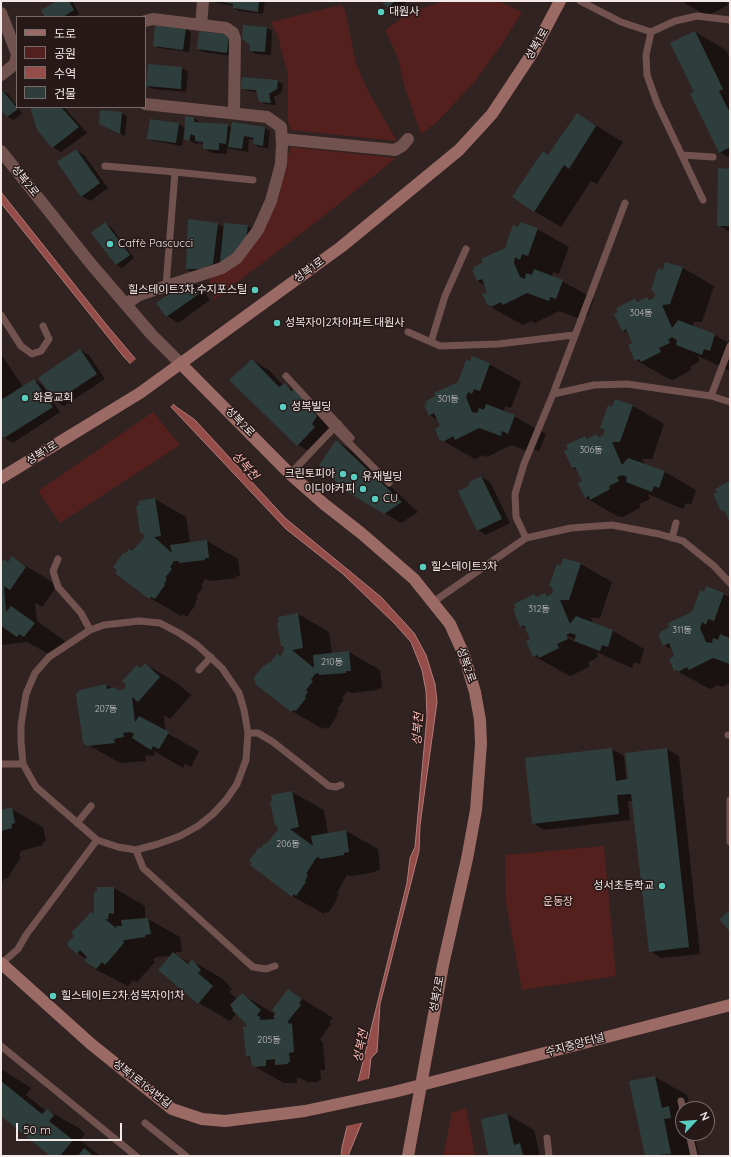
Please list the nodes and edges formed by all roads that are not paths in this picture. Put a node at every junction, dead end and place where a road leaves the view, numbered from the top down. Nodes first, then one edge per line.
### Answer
1 (203, 1) edge
2 (560, 1) edge
3 (580, 1) edge
4 (1, 13) edge
5 (730, 20) edge
6 (146, 21) edge
7 (201, 25) junction
8 (5, 27) edge
9 (651, 32) junction
10 (16, 52) edge
11 (16, 59) edge
12 (1, 75) edge
13 (146, 104) edge
14 (234, 113) junction
15 (282, 139) junction
16 (408, 139) dead end
17 (1, 152) edge
18 (682, 156) junction
19 (713, 157) dead end
20 (105, 166) dead end
21 (176, 172) junction
22 (253, 180) dead end
23 (703, 200) dead end
24 (625, 203) dead end
25 (466, 250) dead end
26 (166, 286) junction
27 (126, 304) junction
28 (1, 315) edge
29 (43, 326) dead end
30 (408, 332) dead end
31 (574, 335) junction
32 (431, 342) junction
33 (730, 346) edge
34 (181, 364) junction
35 (286, 376) dead end
36 (553, 394) junction
37 (711, 396) junction
38 (730, 402) edge
39 (326, 410) dead end
40 (336, 426) junction
41 (351, 438) dead end
42 (290, 474) junction
43 (1, 478) edge
44 (389, 483) dead end
45 (676, 523) dead end
46 (526, 538) junction
47 (672, 538) junction
48 (58, 559) dead end
49 (730, 583) edge
50 (433, 602) junction
51 (90, 630) junction
52 (210, 657) junction
53 (199, 670) dead end
54 (248, 732) junction
55 (1, 764) edge
56 (23, 764) junction
57 (341, 785) dead end
58 (730, 800) edge
59 (91, 806) dead end
60 (77, 823) junction
61 (96, 840) junction
62 (730, 842) edge
63 (136, 850) junction
64 (1, 964) edge
65 (275, 966) dead end
66 (730, 1005) edge
67 (1, 1046) edge
68 (420, 1085) junction
69 (145, 1123) dead end
70 (547, 1138) dead end
71 (691, 1141) edge
72 (136, 1156) edge
73 (186, 1156) edge
74 (408, 1156) edge
75 (549, 1156) edge
76 (694, 1156) edge

1 - 7 street
2 - 34 street, 성복1로
3 - 9 lane
4 - 8 street
5 - 9 lane
6 - 7 street
7 - 14 street
8 - 10 street
9 - 18 lane
11 - 12 street
13 - 14 street
14 - 15 street
15 - 16 street
15 - 26 street
17 - 27 street, 성복2로
18 - 19 lane
18 - 23 lane
20 - 21 lane
21 - 22 lane
21 - 26 lane
24 - 31 lane
25 - 32 lane
26 - 27 street
27 - 34 street, 성복2로
28 - 29 lane
30 - 32 lane
31 - 32 lane
31 - 36 lane
33 - 37 lane
34 - 42 street, 성복2로
34 - 43 street, 성복1로
35 - 40 lane
36 - 37 lane
36 - 46 lane
37 - 38 lane
39 - 40 lane
40 - 41 lane
40 - 42 lane
40 - 44 lane
42 - 50 street, 성복2로
45 - 47 lane
46 - 47 lane
46 - 50 lane
47 - 49 lane
48 - 51 lane
50 - 68 street, 성복2로
51 - 52 lane
51 - 56 lane
52 - 53 lane
52 - 54 lane
54 - 57 lane
54 - 63 lane
55 - 56 lane
56 - 60 lane
58 - 62 lane
59 - 60 lane
60 - 61 lane
61 - 63 lane
61 - 64 lane
63 - 65 lane
64 - 68 street, 성복1로164번길
66 - 68 street, 수지중앙터널
67 - 72 lane
68 - 74 street, 성복2로
69 - 73 lane
70 - 75 lane
71 - 76 lane

